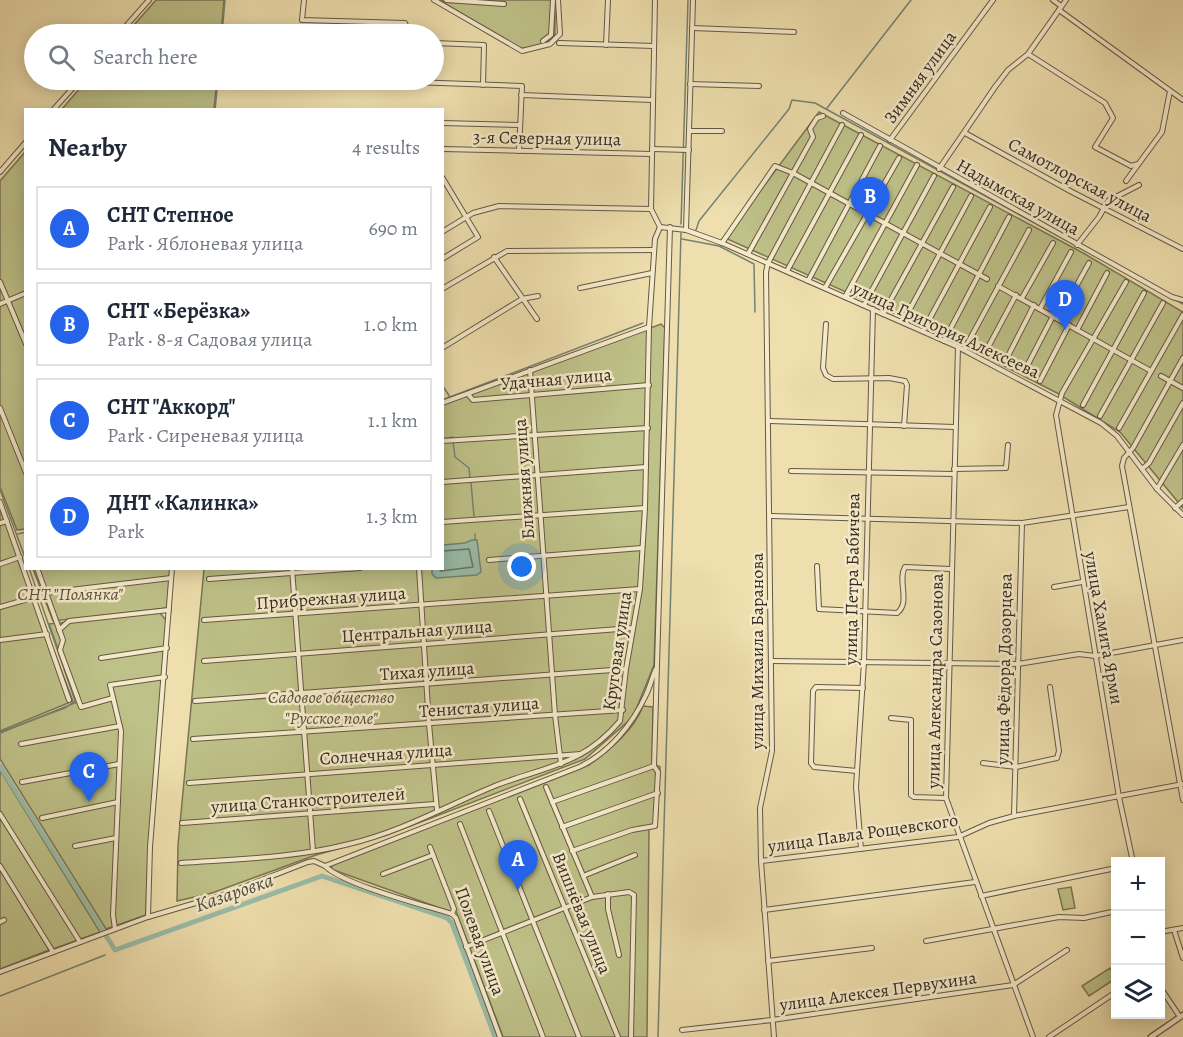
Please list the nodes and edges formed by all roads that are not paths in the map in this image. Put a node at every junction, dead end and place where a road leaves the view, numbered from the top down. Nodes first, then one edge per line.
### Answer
1 (149, 0) edge
2 (304, 0) edge
3 (434, 0) edge
4 (446, 0) edge
5 (553, 0) edge
6 (558, 0) edge
7 (608, 0) edge
8 (655, 0) edge
9 (693, 0) edge
10 (993, 0) edge
11 (1053, 0) edge
12 (1066, 0) edge
13 (504, 4) dead end
14 (1060, 8) junction
15 (128, 24) edge
16 (406, 24) edge
17 (692, 28) junction
18 (794, 32) dead end
19 (543, 41) dead end
20 (444, 43) edge
21 (559, 43) dead end
22 (606, 45) junction
23 (654, 46) junction
24 (1028, 54) junction
25 (444, 83) edge
26 (690, 84) junction
27 (483, 85) junction
28 (759, 86) dead end
29 (71, 90) edge
30 (1170, 91) junction
31 (522, 95) junction
32 (652, 100) junction
33 (1183, 100) edge
34 (55, 108) edge
35 (843, 113) dead end
36 (824, 116) dead end
37 (444, 123) edge
38 (520, 125) junction
39 (842, 125) dead end
40 (689, 130) junction
41 (722, 131) dead end
42 (965, 133) junction
43 (861, 135) dead end
44 (890, 140) junction
45 (24, 144) edge
46 (880, 146) dead end
47 (444, 148) edge
48 (688, 150) junction
49 (519, 151) junction
50 (652, 152) junction
51 (898, 158) dead end
52 (1138, 164) junction
53 (917, 165) dead end
54 (939, 169) junction
55 (0, 172) edge
56 (793, 173) junction
57 (934, 176) dead end
58 (444, 180) edge
59 (1126, 181) dead end
60 (811, 183) junction
61 (1139, 185) dead end
62 (953, 187) dead end
63 (830, 193) junction
64 (971, 196) dead end
65 (848, 204) junction
66 (990, 207) dead end
67 (1104, 208) junction
68 (651, 209) junction
69 (868, 215) junction
70 (467, 216) junction
71 (1009, 217) dead end
72 (885, 224) junction
73 (660, 227) junction
74 (670, 227) junction
75 (686, 230) junction
76 (1029, 230) dead end
77 (444, 231) edge
78 (903, 234) junction
79 (722, 243) junction
80 (1053, 243) dead end
81 (922, 244) junction
82 (1077, 245) junction
83 (1183, 249) edge
84 (654, 250) junction
85 (1071, 252) dead end
86 (748, 254) junction
87 (940, 254) junction
88 (494, 257) junction
89 (444, 258) edge
90 (768, 263) junction
91 (958, 264) junction
92 (1089, 264) dead end
93 (787, 271) junction
94 (652, 273) junction
95 (1107, 273) dead end
96 (977, 274) junction
97 (987, 279) dead end
98 (808, 280) junction
99 (0, 282) edge
100 (1126, 282) dead end
101 (998, 286) junction
102 (444, 288) edge
103 (580, 288) dead end
104 (825, 288) junction
105 (24, 293) edge
106 (1144, 293) dead end
107 (1016, 295) junction
108 (538, 296) dead end
109 (845, 297) junction
110 (1022, 298) junction
111 (522, 299) junction
112 (9, 300) junction
113 (1183, 300) edge
114 (1163, 303) dead end
115 (0, 304) edge
116 (864, 305) junction
117 (1034, 305) junction
118 (873, 309) junction
119 (1040, 309) junction
120 (883, 314) junction
121 (1183, 315) edge
122 (1053, 316) junction
123 (1058, 319) junction
124 (537, 320) dead end
125 (903, 323) junction
126 (826, 324) dead end
127 (1069, 325) junction
128 (649, 327) junction
129 (1077, 330) junction
130 (923, 331) junction
131 (24, 339) edge
132 (1094, 340) junction
133 (944, 341) junction
134 (444, 347) edge
135 (958, 347) junction
136 (964, 350) junction
137 (1113, 350) junction
138 (986, 353) dead end
139 (1183, 358) edge
140 (1131, 360) junction
141 (1005, 363) dead end
142 (530, 370) junction
143 (1151, 371) junction
144 (1024, 372) dead end
145 (1161, 376) dead end
146 (871, 378) junction
147 (1040, 381) dead end
148 (1170, 381) junction
149 (649, 385) junction
150 (1183, 388) edge
151 (468, 394) junction
152 (531, 395) junction
153 (1059, 399) junction
154 (444, 402) edge
155 (1183, 404) edge
156 (1083, 405) dead end
157 (0, 408) edge
158 (1100, 416) dead end
159 (770, 421) junction
160 (869, 425) junction
161 (904, 426) junction
162 (648, 428) junction
163 (954, 428) junction
164 (1119, 428) dead end
165 (534, 435) junction
166 (444, 441) edge
167 (1008, 445) dead end
168 (1183, 445) edge
169 (1129, 452) junction
170 (646, 467) junction
171 (24, 468) edge
172 (1142, 469) junction
173 (791, 471) dead end
174 (954, 472) junction
175 (868, 473) junction
176 (538, 476) junction
177 (444, 482) edge
178 (1157, 489) junction
179 (1183, 501) edge
180 (0, 502) edge
181 (1129, 507) junction
182 (645, 508) junction
183 (1175, 508) junction
184 (540, 515) junction
185 (1070, 515) junction
186 (1183, 515) edge
187 (771, 516) junction
188 (867, 519) junction
189 (953, 520) junction
190 (7, 521) junction
191 (444, 522) edge
192 (0, 523) edge
193 (1022, 523) junction
194 (642, 548) junction
195 (543, 555) junction
196 (20, 558) junction
197 (489, 560) dead end
198 (0, 564) edge
199 (817, 566) dead end
200 (24, 568) edge
201 (951, 569) junction
202 (25, 570) edge
203 (38, 570) edge
204 (172, 570) edge
205 (315, 570) edge
206 (419, 570) edge
207 (292, 571) edge
208 (171, 578) junction
209 (209, 579) dead end
210 (1082, 582) junction
211 (1054, 587) dead end
212 (640, 588) junction
213 (45, 592) junction
214 (546, 596) junction
215 (35, 597) junction
216 (422, 605) junction
217 (0, 607) edge
218 (169, 610) junction
219 (865, 612) junction
220 (295, 614) junction
221 (204, 620) dead end
222 (632, 627) junction
223 (59, 630) junction
224 (47, 634) junction
225 (549, 635) junction
226 (0, 640) edge
227 (1183, 640) edge
228 (424, 645) junction
229 (1155, 645) junction
230 (167, 648) junction
231 (297, 654) junction
232 (1095, 656) junction
233 (101, 658) dead end
234 (204, 661) dead end
235 (772, 661) junction
236 (864, 662) junction
237 (948, 662) junction
238 (1018, 664) junction
239 (626, 669) junction
240 (656, 669) junction
241 (552, 675) junction
242 (165, 677) junction
243 (426, 684) junction
244 (1050, 687) dead end
245 (863, 688) junction
246 (301, 693) junction
247 (113, 698) junction
248 (69, 700) dead end
249 (195, 701) dead end
250 (623, 710) junction
251 (555, 715) junction
252 (891, 718) dead end
253 (429, 724) junction
254 (120, 726) junction
255 (303, 734) junction
256 (193, 739) dead end
257 (21, 744) dead end
258 (558, 754) junction
259 (585, 754) junction
260 (983, 763) dead end
261 (119, 764) junction
262 (433, 764) junction
263 (561, 764) junction
264 (654, 766) junction
265 (1016, 767) junction
266 (857, 771) junction
267 (307, 773) junction
268 (22, 782) dead end
269 (189, 783) dead end
270 (1182, 784) edge
271 (546, 787) dead end
272 (658, 792) junction
273 (1119, 797) junction
274 (946, 798) junction
275 (520, 799) dead end
276 (1183, 800) edge
277 (118, 802) junction
278 (552, 802) junction
279 (435, 804) junction
280 (437, 810) junction
281 (489, 811) dead end
282 (310, 813) junction
283 (0, 814) edge
284 (1014, 816) junction
285 (42, 818) dead end
286 (182, 824) dead end
287 (460, 824) dead end
288 (562, 827) junction
289 (958, 837) junction
290 (116, 838) junction
291 (75, 846) dead end
292 (430, 847) dead end
293 (861, 849) junction
294 (313, 851) junction
295 (572, 851) junction
296 (433, 855) junction
297 (635, 855) dead end
298 (1132, 857) edge
299 (761, 861) junction
300 (181, 863) dead end
301 (0, 866) edge
302 (326, 866) junction
303 (1111, 869) edge
304 (383, 874) dead end
305 (583, 876) junction
306 (975, 882) junction
307 (608, 894) junction
308 (981, 896) junction
309 (592, 897) junction
310 (565, 907) junction
311 (764, 910) junction
312 (1111, 912) edge
313 (452, 914) junction
314 (148, 917) junction
315 (531, 920) junction
316 (1183, 928) edge
317 (115, 929) junction
318 (993, 930) junction
319 (1174, 930) junction
320 (1165, 931) edge
321 (501, 932) junction
322 (926, 941) dead end
323 (80, 942) junction
324 (466, 947) junction
325 (872, 948) dead end
326 (1067, 950) dead end
327 (53, 952) junction
328 (619, 955) dead end
329 (1183, 958) edge
330 (768, 961) junction
331 (0, 972) edge
332 (1013, 985) junction
333 (1165, 993) edge
334 (1111, 995) edge
335 (1181, 1016) edge
336 (772, 1020) junction
337 (682, 1030) dead end
338 (500, 1037) edge
339 (543, 1037) edge
340 (579, 1037) edge
341 (618, 1037) edge
342 (631, 1037) edge
343 (774, 1037) edge
344 (1033, 1037) edge
345 (1049, 1037) edge
346 (1151, 1037) edge

1 - 15 street
2 - 16 street
3 - 6 street
4 - 13 street
5 - 19 street
7 - 22 street
8 - 23 street
9 - 17 street
10 - 44 street, Зимняя улица
11 - 14 street
12 - 14 street
14 - 24 street
14 - 30 street
17 - 18 street
17 - 26 street
20 - 27 street
21 - 22 street
22 - 23 street
23 - 32 street
24 - 42 street
24 - 52 street
25 - 27 street
26 - 28 street
26 - 40 street
27 - 31 street
29 - 34 street
30 - 33 street
30 - 52 street
31 - 32 street
31 - 38 street
32 - 50 street
35 - 44 street, Надымская улица
36 - 56 street
37 - 38 street
38 - 49 street
39 - 60 street
40 - 41 street
40 - 48 street
42 - 54 street
42 - 67 street, Самотлорская улица
43 - 63 street
44 - 54 street, Надымская улица
45 - 55 street
46 - 65 street
47 - 49 street, 3-я Северная улица
48 - 50 street, 3-я Северная улица
48 - 75 street
49 - 50 street, 3-я Северная улица
50 - 68 street
51 - 69 street
52 - 59 street
53 - 72 street
54 - 82 street, Надымская улица
56 - 60 street
56 - 79 street
56 - 86 street
57 - 78 street
58 - 70 street
60 - 63 street
60 - 90 street
61 - 67 street
62 - 81 street
63 - 65 street
63 - 93 street
64 - 87 street
65 - 69 street
65 - 98 street
66 - 91 street
67 - 82 street
67 - 83 street, Самотлорская улица
68 - 70 street
68 - 73 street
69 - 72 street
69 - 104 street
70 - 77 street
70 - 89 street
71 - 96 street
72 - 78 street
72 - 109 street
73 - 74 street, улица Григория Алексеева
73 - 84 street, Круговая улица
74 - 75 street, улица Григория Алексеева
74 - 240 street
75 - 79 street, улица Григория Алексеева
76 - 101 street
78 - 81 street
78 - 116 street
79 - 86 street, улица Григория Алексеева
80 - 110 street
81 - 87 street
81 - 120 street
82 - 113 street, Надымская улица
84 - 88 street
84 - 94 street, Круговая улица
85 - 119 street
86 - 90 street, улица Григория Алексеева
87 - 91 street
87 - 125 street
88 - 102 street
88 - 111 street
90 - 93 street, улица Григория Алексеева
90 - 159 street, улица Михаила Баранова
91 - 96 street
91 - 130 street
92 - 123 street
93 - 98 street, улица Григория Алексеева
94 - 103 street
94 - 128 street, Круговая улица
95 - 129 street
96 - 97 street
96 - 133 street
98 - 104 street, улица Григория Алексеева
99 - 112 street
100 - 132 street
101 - 107 street
101 - 136 street
104 - 109 street, улица Григория Алексеева
105 - 112 street
106 - 137 street
107 - 110 street
107 - 138 street
108 - 111 street
109 - 116 street, улица Григория Алексеева
110 - 117 street
111 - 124 street
111 - 134 street
112 - 115 street
112 - 131 street
114 - 140 street
116 - 118 street, улица Григория Алексеева
117 - 119 street
117 - 141 street
118 - 120 street, улица Григория Алексеева
118 - 146 street, улица Петра Бабичева
119 - 122 street
120 - 125 street, улица Григория Алексеева
121 - 143 street
122 - 123 street
122 - 144 street
123 - 127 street
125 - 130 street, улица Григория Алексеева
126 - 146 street
127 - 129 street
127 - 147 street
128 - 142 street
128 - 149 street, Круговая улица
129 - 132 street
130 - 133 street, улица Григория Алексеева
132 - 137 street
132 - 153 street
133 - 135 street, улица Григория Алексеева
135 - 136 street, улица Григория Алексеева
135 - 163 street, улица Александра Сазонова
136 - 153 street, улица Григория Алексеева
137 - 140 street
137 - 156 street
139 - 148 street
140 - 143 street
140 - 158 street
142 - 151 street
142 - 152 street, Ближняя улица
143 - 164 street
145 - 148 street
146 - 160 street, улица Петра Бабичева
146 - 161 street
148 - 150 street
148 - 169 street
149 - 152 street, Удачная улица
149 - 162 street, Круговая улица
151 - 152 street, Удачная улица
151 - 154 street
152 - 165 street, Ближняя улица
153 - 169 street, улица Григория Алексеева
153 - 185 street, улица Хамита Ярми
155 - 172 street
157 - 171 street
159 - 160 street
159 - 187 street, улица Михаила Баранова
160 - 161 street
160 - 175 street, улица Петра Бабичева
161 - 163 street
162 - 165 street
162 - 170 street, Круговая улица
163 - 174 street, улица Александра Сазонова
165 - 166 street
165 - 176 street, Ближняя улица
167 - 174 street
168 - 178 street
169 - 172 street, улица Григория Алексеева
169 - 181 street
170 - 176 street
170 - 182 street, Круговая улица
172 - 178 street, улица Григория Алексеева
173 - 175 street
174 - 175 street
174 - 189 street, улица Александра Сазонова
175 - 188 street, улица Петра Бабичева
176 - 177 street
176 - 184 street, Ближняя улица
178 - 183 street, улица Григория Алексеева
179 - 183 street
180 - 190 street
181 - 185 street
181 - 229 street
182 - 184 street
182 - 194 street, Круговая улица
183 - 186 street, улица Григория Алексеева
184 - 191 street
184 - 195 street, Ближняя улица
185 - 193 street
185 - 210 street, улица Хамита Ярми
187 - 188 street
187 - 235 street, улица Михаила Баранова
188 - 189 street
188 - 219 street, улица Петра Бабичева
189 - 193 street
189 - 201 street, улица Александра Сазонова
190 - 192 street
190 - 196 street
193 - 238 street, улица Фёдора Дозорцева
194 - 195 street
194 - 212 street, Круговая улица
195 - 197 street
195 - 214 street, Ближняя улица
196 - 198 street
196 - 200 street
199 - 219 street
201 - 219 street
201 - 237 street, улица Александра Сазонова
202 - 215 street
203 - 213 street
204 - 208 street
205 - 207 street
206 - 216 street
207 - 209 street
207 - 220 street
208 - 213 street
208 - 218 street
210 - 211 street
210 - 232 street, улица Хамита Ярми
212 - 214 street, Прибрежная улица
212 - 222 street, Круговая улица
213 - 223 street
214 - 216 street, Прибрежная улица
214 - 225 street, Ближняя улица
215 - 217 street
215 - 224 street
216 - 220 street, Прибрежная улица
216 - 228 street
218 - 223 street
218 - 230 street
219 - 236 street, улица Петра Бабичева
220 - 221 street, Прибрежная улица
220 - 231 street
222 - 225 street, Центральная улица
222 - 239 street, Круговая улица
223 - 247 street
224 - 226 street
224 - 248 street
225 - 228 street, Центральная улица
225 - 241 street, Ближняя улица
227 - 229 street
228 - 231 street, Центральная улица
228 - 243 street
229 - 232 street
229 - 270 street
230 - 233 street
230 - 242 street
231 - 234 street, Центральная улица
231 - 246 street
232 - 238 street
232 - 273 street, улица Хамита Ярми
235 - 236 street
235 - 299 street, улица Михаила Баранова
236 - 237 street
236 - 245 street, улица Петра Бабичева
237 - 238 street
237 - 274 street, улица Александра Сазонова
238 - 265 street, улица Фёдора Дозорцева
239 - 241 street, Тихая улица
239 - 250 street, Круговая улица
240 - 264 street
240 - 302 street
241 - 243 street, Тихая улица
241 - 251 street, Ближняя улица
242 - 247 street
242 - 314 street
243 - 246 street, Тихая улица
243 - 253 street
244 - 265 street
245 - 266 street, улица Петра Бабичева
245 - 266 street
246 - 249 street, Тихая улица
246 - 255 street
247 - 254 street
250 - 251 street, Тенистая улица
250 - 259 street, Круговая улица
251 - 253 street, Тенистая улица
251 - 258 street, Ближняя улица
252 - 274 street
253 - 255 street, Тенистая улица
253 - 262 street
254 - 257 street
254 - 261 street
255 - 256 street, Тенистая улица
255 - 267 street
258 - 259 street, Солнечная улица
258 - 262 street, Солнечная улица
258 - 263 street, Ближняя улица
259 - 263 street, Круговая улица
260 - 265 street
261 - 268 street
261 - 277 street
262 - 267 street, Солнечная улица
262 - 279 street
263 - 280 street, Круговая улица
264 - 272 street
264 - 278 street
265 - 284 street, улица Фёдора Дозорцева
266 - 293 street, улица Петра Бабичева
267 - 269 street, Солнечная улица
267 - 282 street
270 - 273 street, улица Павла Рощевского
270 - 276 street
271 - 278 street
272 - 288 street
272 - 295 street
273 - 284 street, улица Павла Рощевского
273 - 298 street, улица Хамита Ярми
274 - 289 street, улица Александра Сазонова
275 - 310 street, Вишнёвая улица
277 - 285 street
277 - 290 street
278 - 288 street
279 - 280 street
279 - 282 street, улица Станкостроителей
280 - 294 street, Круговая улица
281 - 315 street
282 - 286 street, улица Станкостроителей
282 - 294 street
283 - 323 street
284 - 289 street, улица Павла Рощевского
287 - 321 street
288 - 295 street
289 - 293 street, улица Павла Рощевского
289 - 306 street, улица Александра Сазонова
290 - 291 street
290 - 317 street
292 - 296 street, Полевая улица
293 - 299 street, улица Павла Рощевского
294 - 300 street, Круговая улица
295 - 305 street
296 - 304 street
296 - 313 street, Полевая улица
297 - 305 street
299 - 311 street, улица Михаила Баранова
301 - 327 street
302 - 313 street
302 - 314 street
303 - 308 street
305 - 309 street
306 - 308 street, улица Александра Сазонова
306 - 311 street
307 - 309 street
307 - 328 street
307 - 342 street
308 - 318 street, улица Александра Сазонова
309 - 310 street
310 - 315 street
310 - 341 street, Вишнёвая улица
311 - 330 street, улица Михаила Баранова
312 - 318 street
313 - 324 street, Полевая улица
314 - 317 street
315 - 321 street
315 - 340 street
316 - 319 street
317 - 323 street
318 - 322 street
318 - 332 street, улица Александра Сазонова
319 - 320 street
319 - 329 street
321 - 324 street
321 - 339 street
323 - 327 street
324 - 338 street, Полевая улица
325 - 330 street
326 - 332 street, улица Алексея Первухина
327 - 331 street
330 - 336 street, улица Михаила Баранова
332 - 336 street, улица Алексея Первухина
332 - 344 street, улица Александра Сазонова
333 - 335 street
334 - 345 street
335 - 346 street
336 - 337 street, улица Алексея Первухина
336 - 343 street, улица Михаила Баранова

